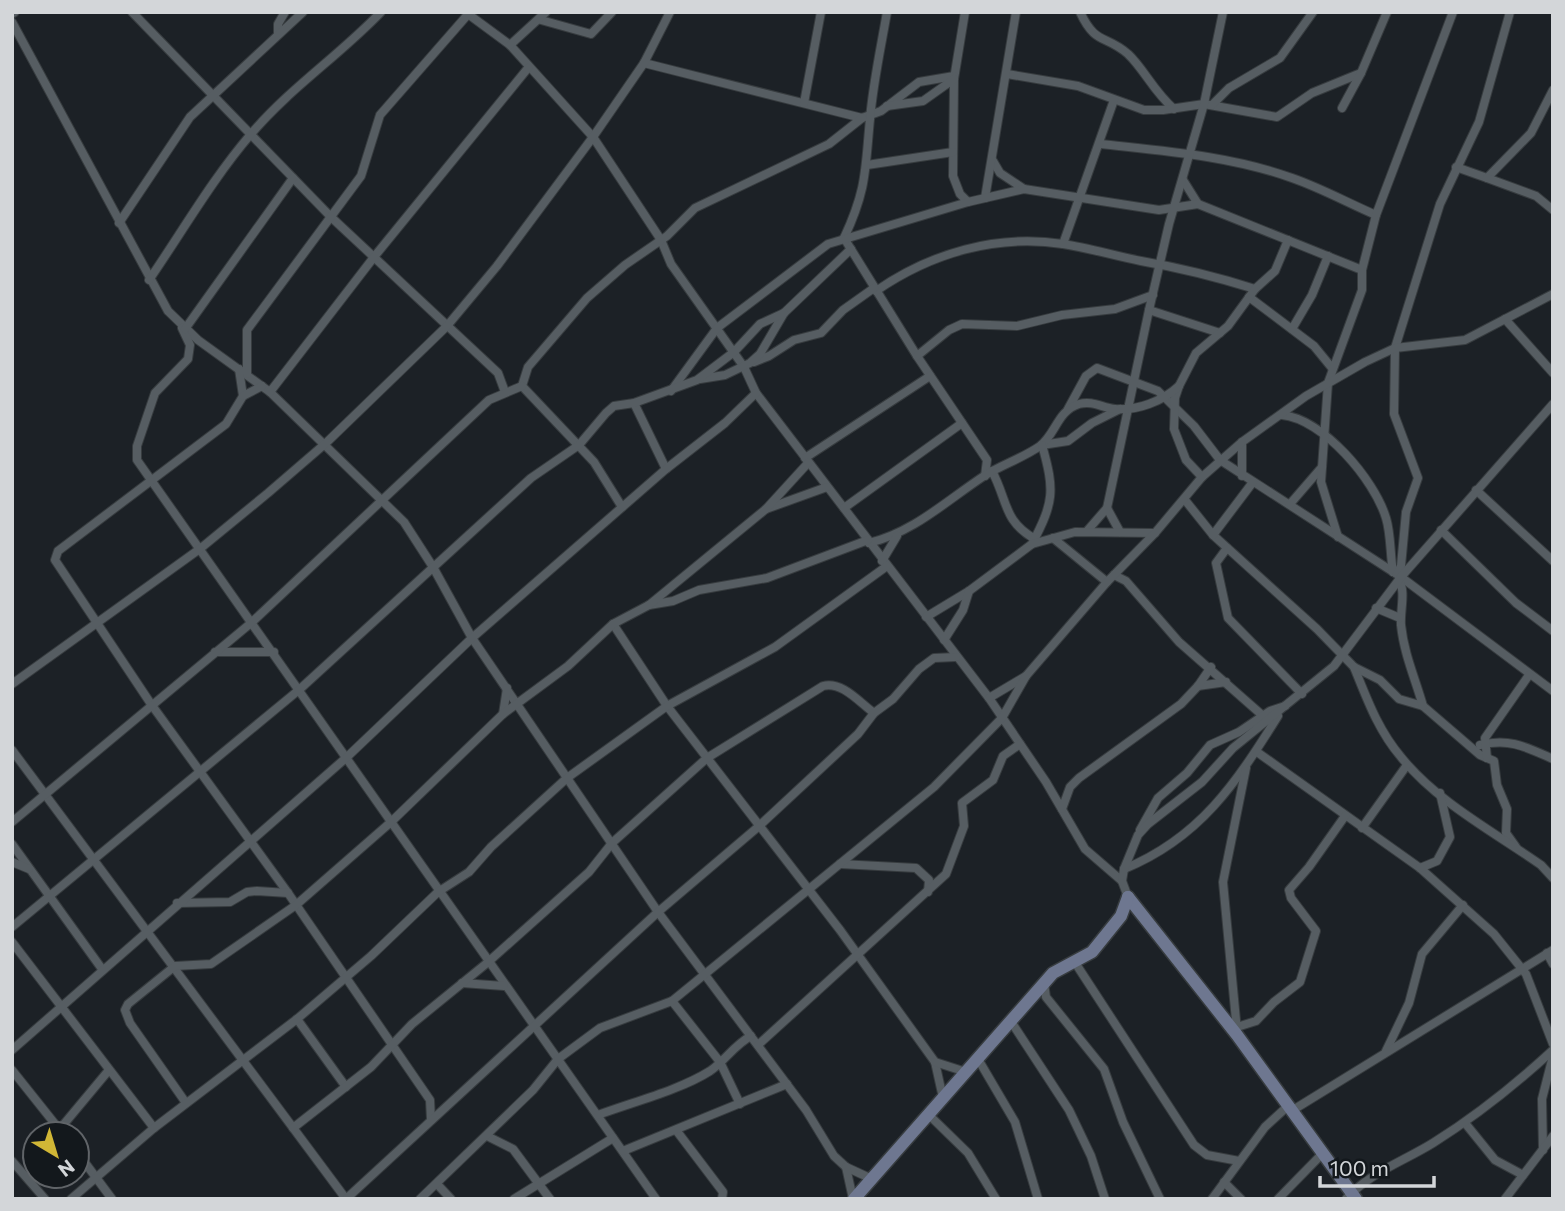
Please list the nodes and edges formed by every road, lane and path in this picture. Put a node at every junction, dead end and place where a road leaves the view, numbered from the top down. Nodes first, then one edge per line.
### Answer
1 (132, 12) edge
2 (285, 12) edge
3 (303, 12) edge
4 (381, 12) edge
5 (612, 12) edge
6 (670, 12) edge
7 (821, 12) edge
8 (887, 12) edge
9 (965, 12) edge
10 (1016, 12) edge
11 (1080, 12) edge
12 (1223, 12) edge
13 (1312, 12) edge
14 (1387, 12) edge
15 (1453, 12) edge
16 (1510, 12) edge
17 (469, 13) edge
18 (543, 16) edge
19 (12, 22) edge
20 (278, 34) junction
21 (510, 45) junction
22 (644, 64) junction
23 (528, 68) junction
24 (1362, 73) junction
25 (1007, 74) junction
26 (954, 78) junction
27 (1553, 90) edge
28 (213, 95) junction
29 (1114, 100) junction
30 (804, 103) junction
31 (1208, 105) junction
32 (887, 106) junction
33 (1342, 108) dead end
34 (1174, 109) junction
35 (866, 118) junction
36 (251, 134) junction
37 (593, 137) junction
38 (1101, 144) junction
39 (953, 152) junction
40 (1189, 154) junction
41 (993, 161) junction
42 (867, 165) junction
43 (1456, 167) junction
44 (293, 178) junction
45 (1487, 178) junction
46 (1183, 180) junction
47 (1024, 190) junction
48 (1081, 197) junction
49 (985, 198) junction
50 (968, 202) junction
51 (1198, 204) junction
52 (1174, 208) junction
53 (1553, 210) edge
54 (1376, 215) junction
55 (331, 217) junction
56 (119, 223) junction
57 (844, 238) junction
58 (661, 240) junction
59 (1288, 240) junction
60 (1063, 244) junction
61 (851, 249) junction
62 (1328, 256) junction
63 (374, 257) junction
64 (1161, 264) junction
65 (1362, 270) junction
66 (149, 279) junction
67 (889, 282) junction
68 (875, 290) junction
69 (1252, 293) junction
70 (1553, 294) edge
71 (1153, 295) junction
72 (883, 302) junction
73 (1149, 310) junction
74 (784, 313) junction
75 (1505, 319) junction
76 (447, 326) junction
77 (183, 327) junction
78 (717, 328) junction
79 (1292, 329) junction
80 (1220, 333) junction
81 (1395, 348) junction
82 (734, 352) junction
83 (917, 356) junction
84 (747, 365) junction
85 (1332, 368) junction
86 (243, 371) junction
87 (1553, 373) edge
88 (930, 376) junction
89 (697, 380) junction
90 (1136, 380) junction
91 (1328, 383) junction
92 (262, 386) junction
93 (522, 386) junction
94 (1179, 386) junction
95 (270, 391) junction
96 (671, 391) junction
97 (505, 392) junction
98 (756, 393) junction
99 (243, 396) junction
100 (1166, 397) junction
101 (634, 403) junction
102 (1553, 404) edge
103 (1174, 406) junction
104 (1130, 408) junction
105 (1120, 409) junction
106 (1068, 410) junction
107 (1282, 415) junction
108 (962, 423) junction
109 (1326, 438) junction
110 (1242, 442) junction
111 (326, 443) junction
112 (579, 445) junction
113 (1042, 445) junction
114 (806, 460) junction
115 (987, 460) junction
116 (1220, 460) junction
117 (1009, 462) junction
118 (1322, 467) junction
119 (666, 470) junction
120 (989, 473) junction
121 (1242, 476) junction
122 (1202, 477) junction
123 (153, 482) junction
124 (1253, 482) junction
125 (827, 487) junction
126 (1476, 491) junction
127 (383, 499) junction
128 (1185, 500) junction
129 (1290, 504) junction
130 (622, 507) junction
131 (844, 508) junction
132 (1107, 508) junction
133 (766, 509) junction
134 (1441, 530) junction
135 (1087, 531) junction
136 (1121, 532) junction
137 (1155, 533) junction
138 (1213, 535) junction
139 (897, 536) junction
140 (1338, 537) junction
141 (1053, 538) junction
142 (869, 542) junction
143 (1034, 542) junction
144 (201, 548) junction
145 (1227, 548) junction
146 (1132, 554) junction
147 (1553, 561) edge
148 (884, 563) junction
149 (433, 567) junction
150 (1398, 576) junction
151 (1110, 578) junction
152 (1126, 581) junction
153 (969, 591) junction
154 (649, 605) junction
155 (1376, 608) junction
156 (926, 617) junction
157 (1400, 618) junction
158 (95, 622) junction
159 (617, 622) junction
160 (251, 623) junction
161 (1553, 631) edge
162 (472, 638) junction
163 (944, 640) junction
164 (215, 652) junction
165 (274, 652) junction
166 (1342, 656) junction
167 (956, 657) junction
168 (1210, 667) junction
169 (1354, 667) junction
170 (1529, 675) junction
171 (1027, 676) junction
172 (1226, 682) junction
173 (12, 684) edge
174 (1198, 686) junction
175 (507, 688) junction
176 (300, 689) junction
177 (1552, 690) edge
178 (1303, 694) junction
179 (989, 698) junction
180 (517, 703) junction
181 (151, 704) junction
182 (667, 706) junction
183 (1423, 706) junction
184 (1285, 708) junction
185 (874, 713) junction
186 (503, 714) junction
187 (1262, 715) junction
188 (1002, 718) junction
189 (1020, 744) junction
190 (1484, 744) junction
191 (1471, 747) junction
192 (12, 750) edge
193 (1256, 752) junction
194 (346, 757) junction
195 (707, 758) junction
196 (1487, 758) junction
197 (1553, 759) edge
198 (1407, 765) junction
199 (1246, 768) junction
200 (199, 771) junction
201 (567, 778) junction
202 (1440, 793) junction
203 (45, 794) junction
204 (1062, 810) junction
205 (1345, 816) junction
206 (12, 822) edge
207 (391, 822) junction
208 (758, 827) junction
209 (1362, 828) junction
210 (1138, 835) junction
211 (250, 841) junction
212 (612, 843) junction
213 (12, 844) edge
214 (1516, 847) junction
215 (93, 859) junction
216 (12, 862) edge
217 (840, 864) junction
218 (1420, 868) junction
219 (29, 869) junction
220 (1124, 869) junction
221 (1553, 878) edge
222 (1122, 881) junction
223 (808, 889) junction
224 (438, 891) junction
225 (928, 892) junction
226 (288, 893) junction
227 (48, 896) junction
228 (1129, 897) junction
229 (177, 903) junction
230 (296, 905) junction
231 (1463, 905) junction
232 (658, 912) junction
233 (12, 927) edge
234 (147, 929) junction
235 (12, 942) edge
236 (1550, 952) edge
237 (859, 956) junction
238 (1074, 961) junction
239 (487, 963) junction
240 (1553, 964) edge
241 (176, 966) junction
242 (1521, 967) junction
243 (102, 969) junction
244 (703, 973) junction
245 (346, 977) junction
246 (462, 983) junction
247 (1044, 983) junction
248 (504, 986) junction
249 (672, 1001) junction
250 (59, 1008) junction
251 (297, 1019) junction
252 (1012, 1023) junction
253 (534, 1025) junction
254 (1237, 1031) junction
255 (751, 1036) junction
256 (1553, 1044) edge
257 (758, 1045) junction
258 (393, 1046) junction
259 (12, 1050) edge
260 (1553, 1050) edge
261 (1385, 1052) junction
262 (1553, 1056) edge
263 (558, 1059) junction
264 (978, 1059) junction
265 (243, 1061) junction
266 (720, 1062) junction
267 (935, 1062) junction
268 (12, 1070) edge
269 (109, 1070) junction
270 (966, 1073) junction
271 (787, 1084) junction
272 (346, 1087) junction
273 (943, 1098) junction
274 (430, 1100) junction
275 (186, 1103) junction
276 (448, 1104) junction
277 (740, 1104) junction
278 (1291, 1108) junction
279 (598, 1115) junction
280 (929, 1115) junction
281 (52, 1120) edge
282 (70, 1120) edge
283 (431, 1120) junction
284 (1465, 1123) junction
285 (155, 1128) junction
286 (293, 1128) junction
287 (676, 1130) junction
288 (487, 1136) junction
289 (1553, 1136) edge
290 (613, 1138) junction
291 (1543, 1150) junction
292 (623, 1151) junction
293 (1323, 1153) junction
294 (12, 1161) edge
295 (1239, 1161) junction
296 (846, 1167) junction
297 (91, 1169) edge
298 (554, 1174) junction
299 (96, 1175) junction
300 (1523, 1175) junction
301 (872, 1179) junction
302 (1224, 1182) junction
303 (536, 1183) junction
304 (437, 1184) junction
305 (1351, 1197) edge
306 (549, 1198) edge
307 (655, 1198) edge
308 (45, 1199) edge
309 (71, 1199) edge
310 (111, 1199) edge
311 (346, 1199) edge
312 (420, 1199) edge
313 (451, 1199) edge
314 (514, 1199) edge
315 (722, 1199) edge
316 (853, 1199) edge
317 (996, 1199) edge
318 (1038, 1199) edge
319 (1105, 1199) edge
320 (1160, 1199) edge
321 (1212, 1199) edge
322 (1241, 1199) edge
323 (1278, 1199) edge
324 (1505, 1199) edge

1 - 28 street
2 - 20 street
3 - 20 street
4 - 36 street
5 - 18 street
6 - 22 street
7 - 30 street
8 - 35 street
9 - 26 street
10 - 25 street
11 - 34 street
12 - 31 street
13 - 31 street
14 - 24 street
15 - 54 street
16 - 43 street
17 - 21 street
17 - 55 street
18 - 21 street
19 - 56 street
20 - 28 street
21 - 23 street
22 - 30 street
22 - 37 street
23 - 37 street
23 - 63 street
24 - 31 street
24 - 33 street
25 - 29 street
25 - 41 street
26 - 32 street
26 - 32 street
26 - 39 street
27 - 45 street
28 - 36 street
28 - 56 street
29 - 34 street
29 - 38 street
30 - 35 street
31 - 34 street
31 - 40 street
32 - 35 street
35 - 42 street
35 - 58 street
36 - 44 street
36 - 66 street
37 - 58 street
37 - 76 street
38 - 40 street
38 - 48 street
39 - 42 street
39 - 50 street
40 - 46 street
40 - 54 street
41 - 47 street
41 - 49 street
42 - 57 street
43 - 45 street
43 - 81 street
44 - 55 street
44 - 77 street
45 - 53 street
46 - 51 street
46 - 52 street
47 - 48 street
47 - 49 street
48 - 52 street
48 - 60 street
49 - 50 street
50 - 57 street
51 - 52 street
51 - 59 street
52 - 64 street
54 - 65 street
55 - 63 street
55 - 86 street
56 - 66 street
57 - 61 street
57 - 78 street
58 - 78 street
58 - 93 street
59 - 62 street
59 - 69 street
60 - 64 street
60 - 67 street
61 - 68 street
61 - 74 street
62 - 65 street
62 - 79 street
63 - 76 street
63 - 95 street
64 - 69 street
64 - 71 street
65 - 85 street
66 - 77 street
67 - 68 street
67 - 72 street
68 - 72 street
68 - 84 street
69 - 79 street
69 - 80 street
70 - 75 street
71 - 73 street
71 - 83 street
72 - 83 street
73 - 80 street
73 - 90 street
74 - 82 street
74 - 84 street
75 - 81 street
75 - 87 street
76 - 97 street
76 - 111 street
77 - 86 street
77 - 123 street
78 - 82 street
78 - 96 street
79 - 85 street
80 - 94 street
81 - 91 street
81 - 150 street
82 - 84 street
82 - 89 street
83 - 88 street
84 - 89 street
84 - 98 street
85 - 91 street
86 - 92 street
86 - 99 street
88 - 108 street
88 - 114 street
89 - 96 street
90 - 100 street
90 - 104 street
90 - 106 street
91 - 107 street
91 - 109 street
92 - 95 street
92 - 99 street
93 - 97 street
93 - 112 street
94 - 100 street
94 - 103 street
95 - 111 street
96 - 101 street
97 - 127 street
98 - 114 street
98 - 119 street
99 - 123 street
100 - 103 street
100 - 104 street
101 - 112 street
101 - 119 street
102 - 126 street
103 - 116 street
103 - 122 street
104 - 105 street
104 - 132 street
105 - 106 street
105 - 113 street
106 - 113 street
107 - 109 street
107 - 110 street
108 - 115 street
108 - 131 street
109 - 118 street
109 - 150 street
110 - 116 street
110 - 121 street
111 - 127 street
111 - 144 street
112 - 130 street
112 - 149 street
113 - 117 street
113 - 143 street
114 - 125 street
114 - 133 street
115 - 117 street
115 - 120 street
116 - 121 street
116 - 122 street
117 - 120 street
118 - 129 street
118 - 140 street
119 - 130 street
120 - 139 street
120 - 143 street
121 - 124 street
122 - 128 street
123 - 144 street
123 - 158 street
124 - 129 street
124 - 138 street
125 - 131 street
125 - 133 street
126 - 134 street
126 - 147 street
127 - 149 street
127 - 160 street
128 - 137 street
128 - 138 street
129 - 140 street
130 - 162 street
131 - 142 street
132 - 135 street
132 - 136 street
133 - 154 street
134 - 150 street
134 - 161 street
135 - 136 street
135 - 141 street
136 - 137 street
137 - 146 street
138 - 145 street
139 - 142 street
139 - 148 street
140 - 150 street
141 - 143 street
141 - 151 street
142 - 148 street
142 - 154 street
143 - 153 street
144 - 158 street
144 - 160 street
145 - 166 street
145 - 178 street
146 - 151 street
146 - 152 street
148 - 156 street
148 - 182 street
149 - 162 street
149 - 176 street
150 - 155 street
150 - 157 street
150 - 170 street
151 - 152 street
151 - 171 street
152 - 168 street
153 - 156 street
153 - 163 street
154 - 159 street
155 - 157 street
155 - 166 street
156 - 163 street
157 - 183 street
158 - 173 street
158 - 181 street
159 - 180 street
159 - 182 street
160 - 164 street
160 - 165 street
162 - 175 street
162 - 194 street
163 - 167 street
164 - 165 street
164 - 181 street
165 - 176 street
166 - 169 street
166 - 178 street
167 - 179 street
167 - 185 street
168 - 172 street
168 - 174 street
169 - 183 street
169 - 198 street
170 - 177 street
170 - 190 street
171 - 179 street
171 - 188 street
172 - 174 street
172 - 187 street
174 - 204 street
175 - 180 street
175 - 186 street
176 - 194 street
176 - 200 street
178 - 184 street
179 - 188 street
180 - 186 street
180 - 201 street
181 - 200 street
181 - 203 street
182 - 195 street
182 - 201 street
183 - 191 street
184 - 187 street
184 - 193 street
184 - 210 street
185 - 195 street
185 - 208 street
186 - 207 street
187 - 210 street
188 - 189 street
188 - 217 street
189 - 204 street
189 - 225 street
190 - 191 street
190 - 196 street
190 - 197 street
191 - 196 street
192 - 203 street
193 - 199 street
193 - 205 street
194 - 207 street
194 - 211 street
195 - 208 street
195 - 212 street
196 - 214 street
198 - 202 street
198 - 209 street
199 - 220 street
199 - 254 street
200 - 211 street
200 - 215 street
201 - 212 street
201 - 224 street
202 - 214 street
202 - 218 street
203 - 206 street
203 - 215 street
204 - 222 street
205 - 209 street
205 - 254 street
207 - 224 street
207 - 230 street
208 - 223 street
208 - 232 street
209 - 218 street
210 - 220 street
211 - 226 street
211 - 229 street
212 - 232 street
212 - 239 street
213 - 219 street
214 - 221 street
215 - 227 street
215 - 234 street
216 - 219 street
217 - 223 street
217 - 225 street
218 - 231 street
219 - 227 street
220 - 222 street
222 - 228 street
223 - 237 street
223 - 244 street
224 - 239 street
224 - 245 street
225 - 237 street
226 - 229 street
226 - 230 street
227 - 233 street
227 - 243 street
228 - 238 street
228 - 254 street
229 - 234 street
230 - 241 street
230 - 245 street
231 - 242 street
231 - 261 street
232 - 244 street
232 - 253 street
234 - 241 street
234 - 243 street
235 - 250 street
236 - 240 street
236 - 242 street
237 - 257 street
237 - 267 street
238 - 247 street
238 - 295 street
239 - 246 street
239 - 248 street
241 - 265 street
241 - 275 street
242 - 256 street
242 - 261 street
243 - 250 street
244 - 249 street
244 - 255 street
245 - 251 street
245 - 258 street
246 - 248 street
246 - 258 street
247 - 252 street
247 - 320 street
248 - 253 street
249 - 263 street
249 - 266 street
250 - 259 street
250 - 269 street
251 - 265 street
251 - 272 street
252 - 264 street
252 - 319 street
253 - 263 street
253 - 276 street
254 - 278 street
255 - 257 street
255 - 266 street
257 - 271 street
258 - 272 street
258 - 274 street
260 - 284 street
261 - 278 street
262 - 291 street
263 - 279 street
263 - 288 street
264 - 270 street
264 - 318 street
265 - 275 street
265 - 286 street
266 - 277 street
266 - 279 street
267 - 270 street
267 - 273 street
268 - 281 street
269 - 282 street
269 - 285 street
270 - 273 street
271 - 277 street
271 - 296 street
272 - 286 street
273 - 280 street
274 - 276 street
274 - 283 street
275 - 285 street
276 - 283 street
277 - 287 street
278 - 293 street
278 - 295 street
279 - 290 street
280 - 301 street
280 - 317 street
283 - 311 street
284 - 300 street
284 - 305 street
285 - 299 street
286 - 311 street
287 - 292 street
287 - 315 street
288 - 303 street
288 - 304 street
289 - 291 street
290 - 292 street
290 - 298 street
291 - 300 street
292 - 307 street
293 - 305 street
293 - 323 street
294 - 308 street
295 - 302 street
296 - 301 street
296 - 316 street
297 - 299 street
298 - 303 street
298 - 306 street
299 - 309 street
299 - 310 street
300 - 324 street
301 - 316 street
302 - 321 street
302 - 322 street
303 - 306 street
303 - 314 street
304 - 312 street
304 - 313 street

